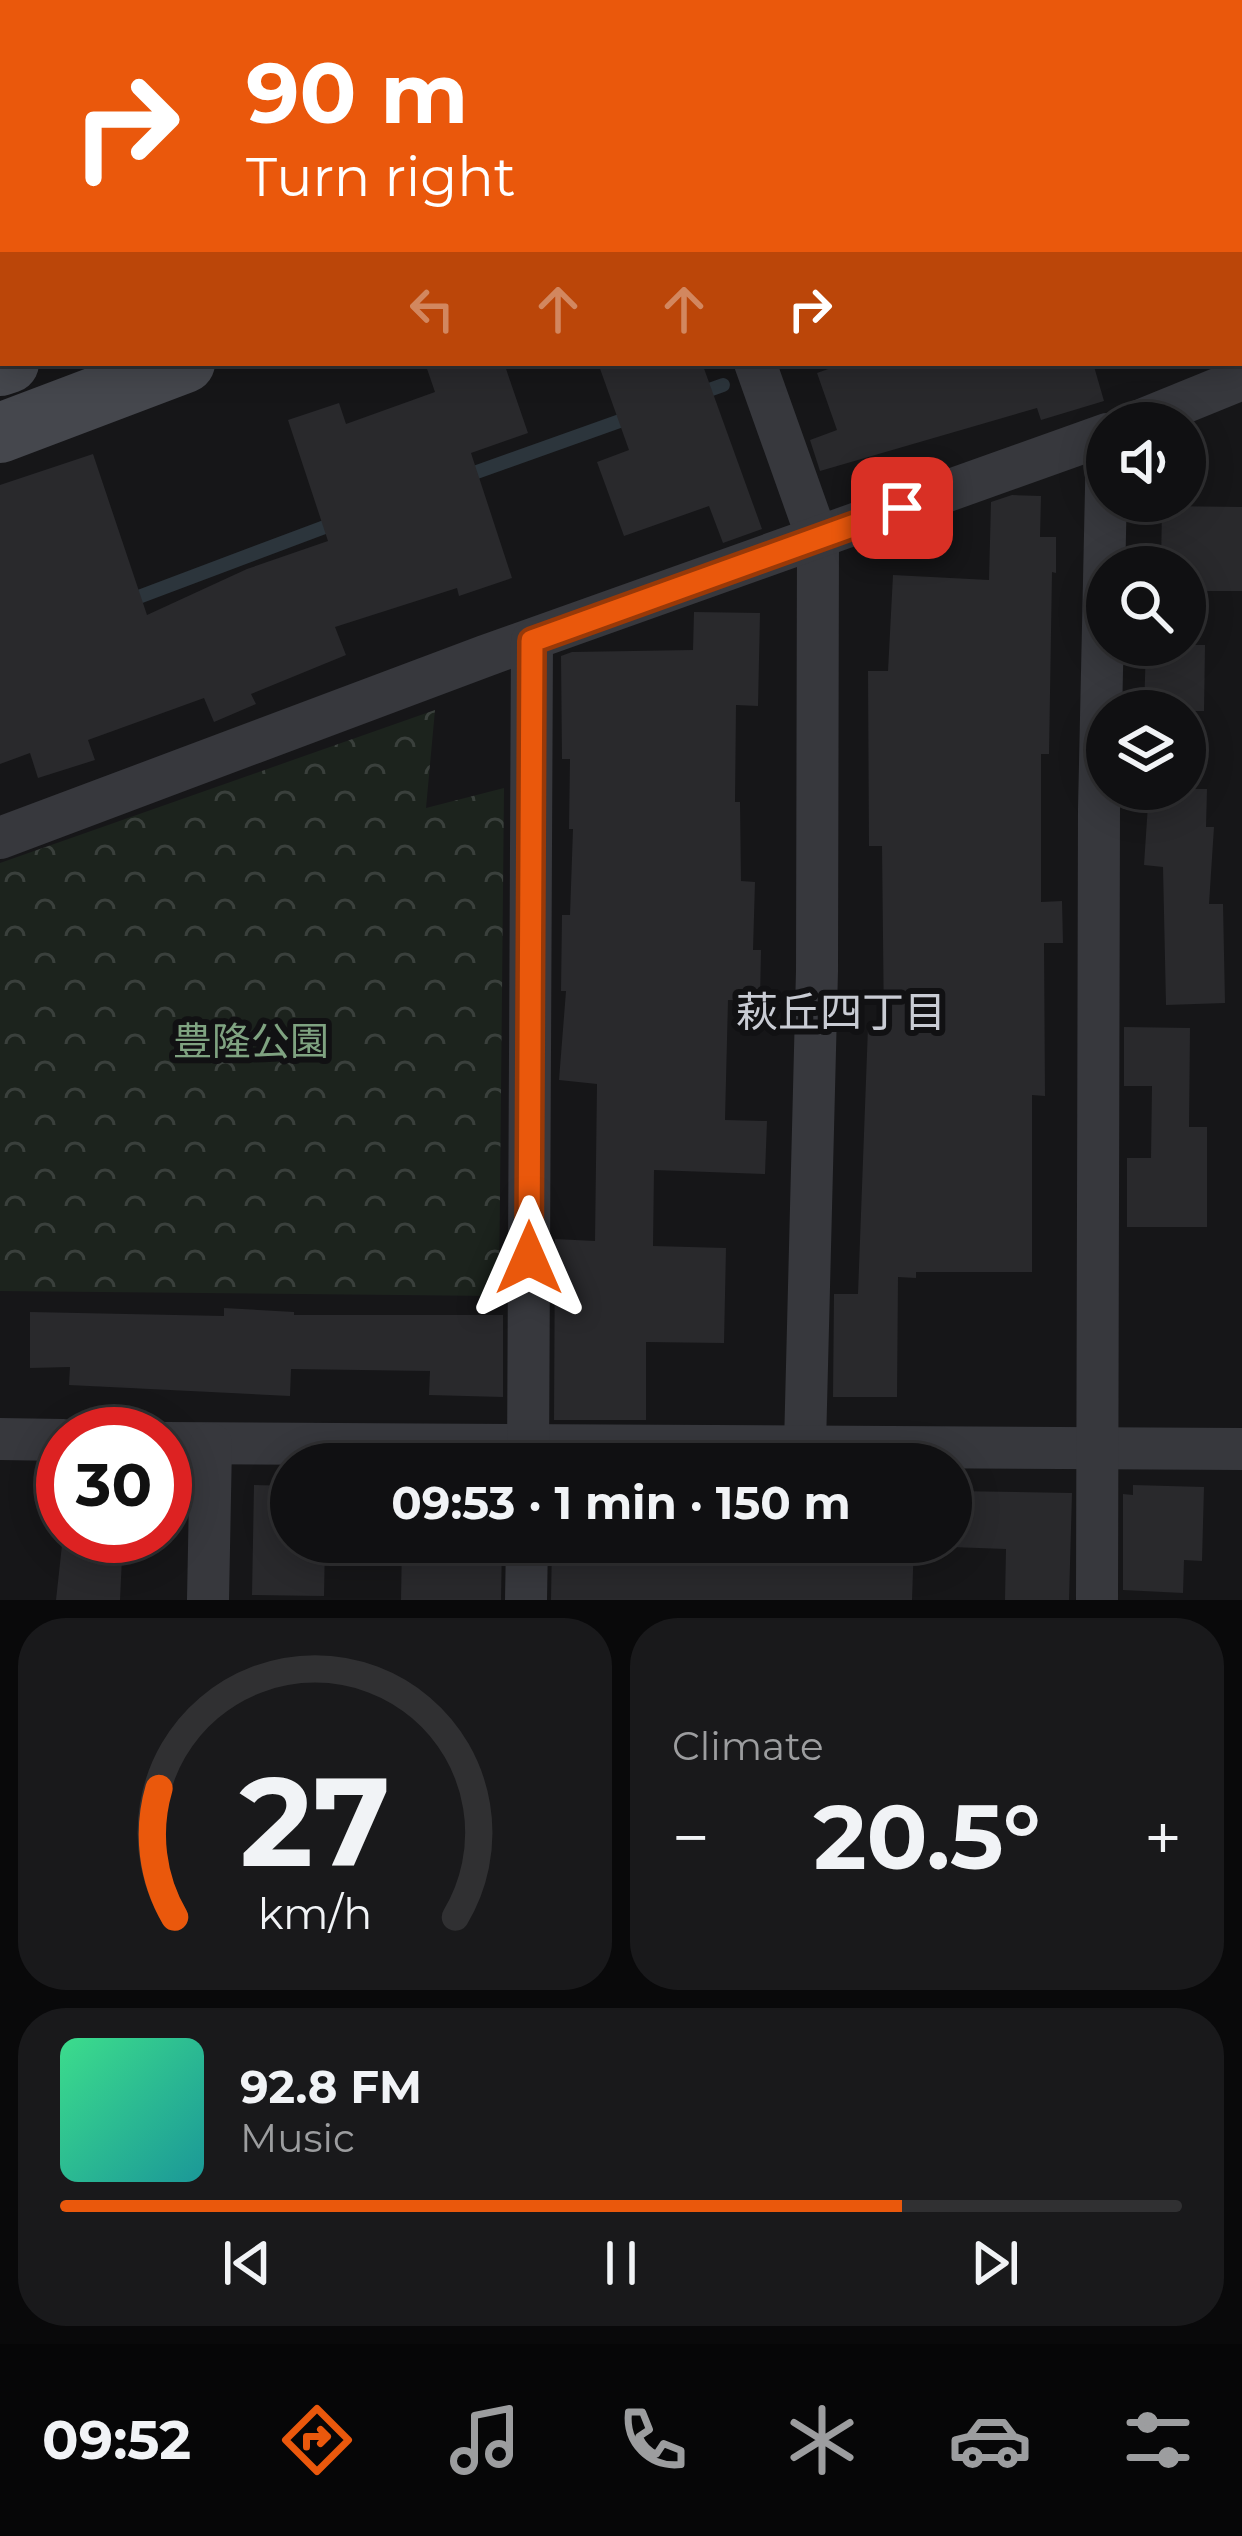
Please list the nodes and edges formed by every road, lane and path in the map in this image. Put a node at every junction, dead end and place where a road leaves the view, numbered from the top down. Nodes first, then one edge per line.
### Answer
1 (177, 366) edge
2 (756, 366) edge
3 (1242, 379) edge
4 (1186, 402) edge
5 (0, 433) edge
6 (1086, 446) edge
7 (1105, 522) edge
8 (818, 540) junction
9 (532, 641) junction
10 (0, 838) edge
11 (0, 1439) edge
12 (36, 1440) edge
13 (528, 1443) edge
14 (806, 1443) edge
15 (192, 1444) edge
16 (211, 1444) junction
17 (270, 1446) edge
18 (972, 1447) edge
19 (1098, 1448) junction
20 (1242, 1449) edge
21 (527, 1563) edge
22 (208, 1600) edge
23 (526, 1600) edge
24 (1097, 1600) edge

1 - 5 street
2 - 8 street
3 - 4 street
6 - 8 street
7 - 19 street
8 - 9 street
8 - 14 street
9 - 10 street
9 - 13 street
11 - 12 street
15 - 16 street
16 - 17 street
16 - 22 street
18 - 19 street
19 - 20 street
19 - 24 street
21 - 23 street

